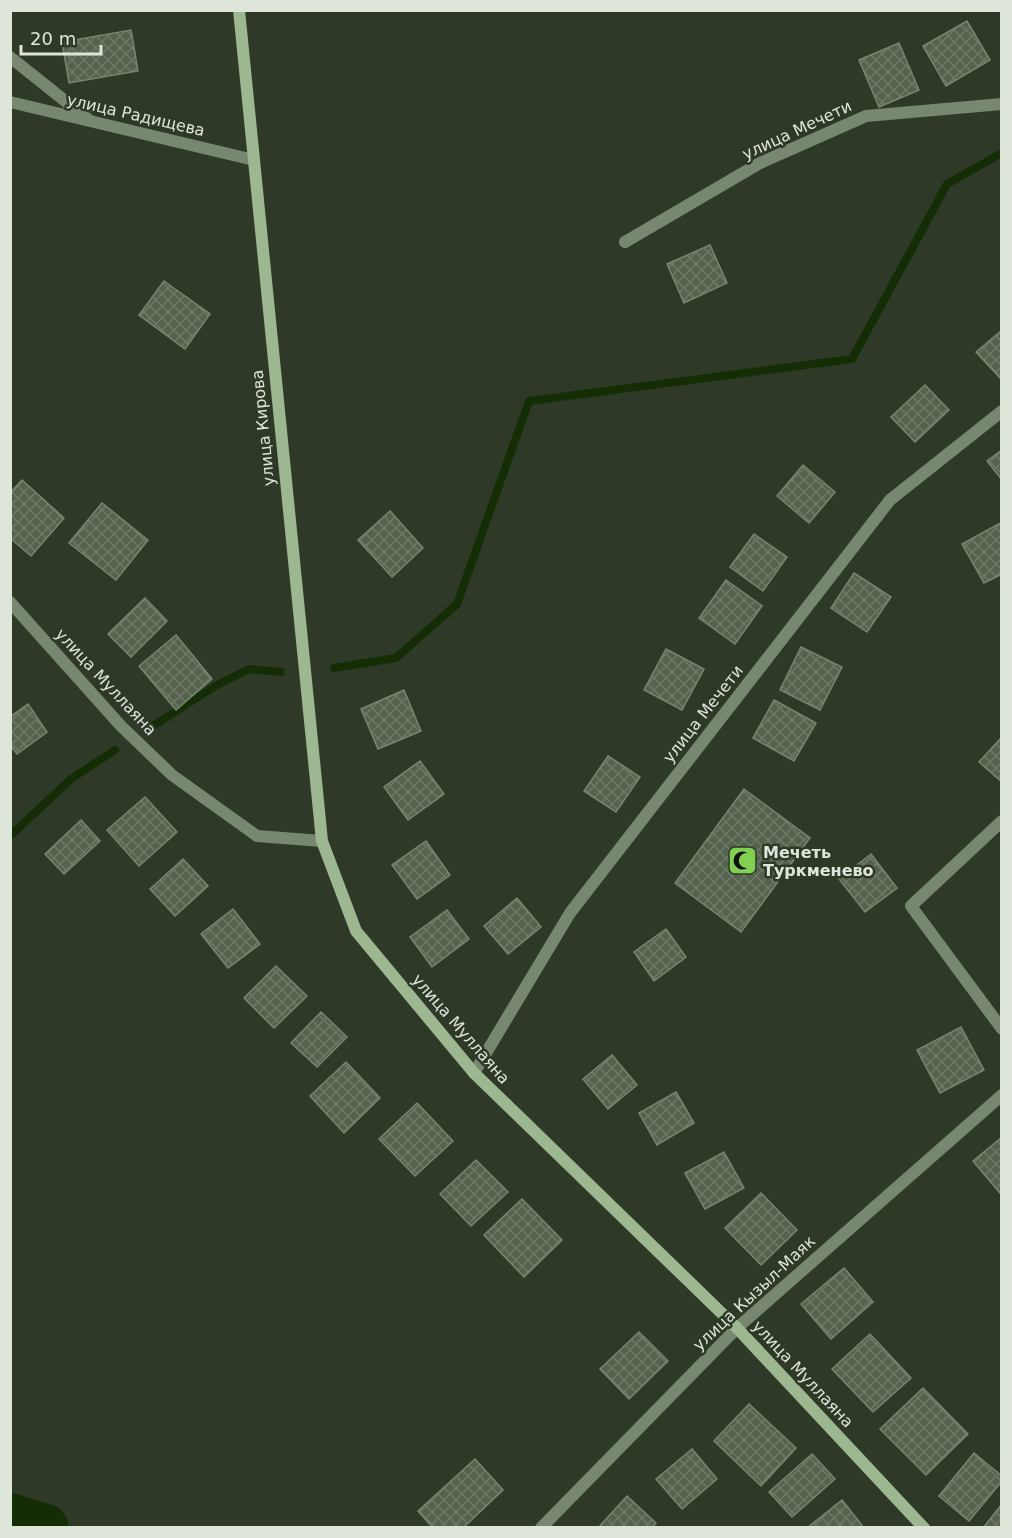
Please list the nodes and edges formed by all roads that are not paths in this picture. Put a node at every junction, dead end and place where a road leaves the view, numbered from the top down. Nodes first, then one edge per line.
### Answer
1 (239, 10) edge
2 (10, 57) edge
3 (10, 102) edge
4 (1002, 104) edge
5 (89, 120) junction
6 (254, 160) junction
7 (625, 242) dead end
8 (1002, 411) edge
9 (10, 602) edge
10 (1002, 821) edge
11 (322, 842) junction
12 (1002, 1029) edge
13 (474, 1073) junction
14 (1002, 1095) edge
15 (737, 1328) junction
16 (541, 1527) edge
17 (924, 1527) edge

1 - 6 main road, улица Кирова
2 - 5 street
3 - 5 street, улица Радищева
4 - 7 street, улица Мечети
5 - 6 street, улица Радищева
6 - 11 main road, улица Кирова
8 - 13 street, улица Мечети
9 - 11 street, улица Муллаяна
10 - 12 street
11 - 13 main road, улица Муллаяна
13 - 15 main road, улица Муллаяна
14 - 15 street, улица Кызыл-Маяк
15 - 16 street, улица Кызыл-Маяк
15 - 17 main road, улица Муллаяна

